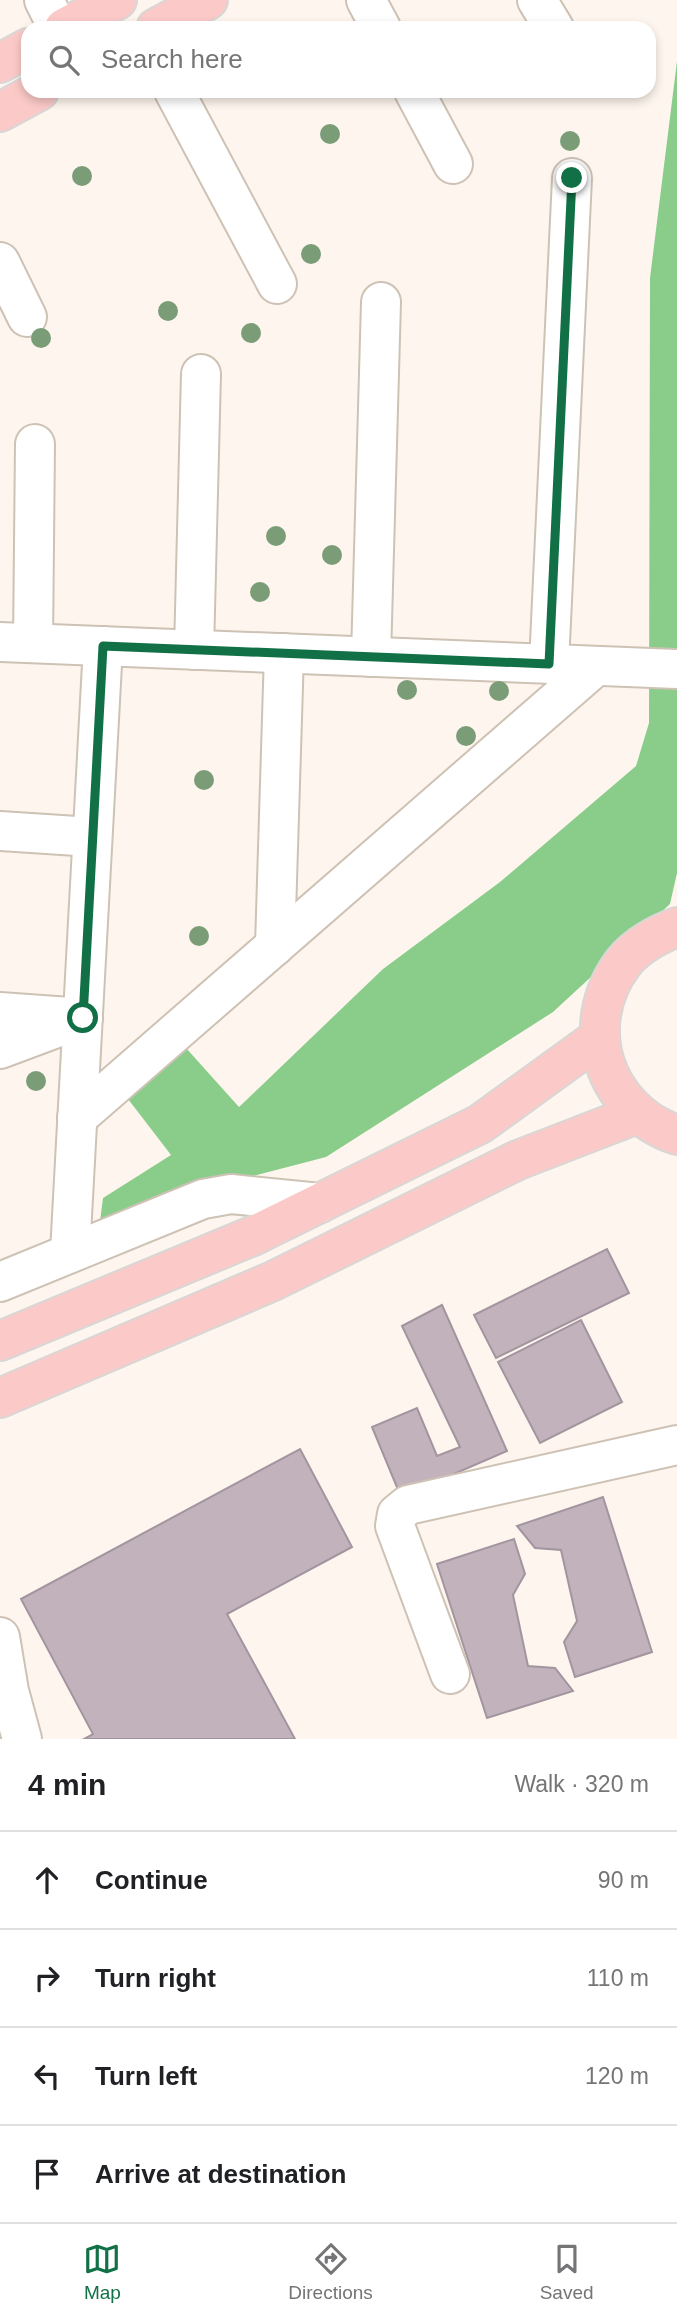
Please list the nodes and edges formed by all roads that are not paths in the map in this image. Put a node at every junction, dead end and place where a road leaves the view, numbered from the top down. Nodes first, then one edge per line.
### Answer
1 (44, 0) edge
2 (117, 0) edge
3 (208, 0) edge
4 (366, 0) edge
5 (537, 0) edge
6 (54, 21) edge
7 (77, 21) edge
8 (169, 21) edge
9 (377, 21) edge
10 (550, 21) edge
11 (21, 52) edge
12 (0, 63) edge
13 (26, 98) edge
14 (178, 98) edge
15 (418, 98) edge
16 (0, 112) edge
17 (453, 164) dead end
18 (572, 178) dead end
19 (0, 262) edge
20 (277, 284) dead end
21 (381, 302) dead end
22 (27, 317) dead end
23 (201, 374) dead end
24 (35, 444) dead end
25 (16, 642) edge
26 (103, 646) junction
27 (194, 650) junction
28 (284, 653) junction
29 (371, 657) junction
30 (549, 664) junction
31 (596, 666) junction
32 (677, 669) edge
33 (0, 831) edge
34 (93, 837) junction
35 (677, 927) edge
36 (275, 946) junction
37 (0, 1012) edge
38 (83, 1018) junction
39 (600, 1037) junction
40 (0, 1049) edge
41 (637, 1114) junction
42 (77, 1118) junction
43 (677, 1135) edge
44 (320, 1203) junction
45 (70, 1253) junction
46 (0, 1282) edge
47 (0, 1341) edge
48 (0, 1398) edge
49 (677, 1445) edge
50 (0, 1637) edge
51 (450, 1674) dead end
52 (22, 1739) edge

1 - 6 street
2 - 7 main road
3 - 8 main road
4 - 9 street
5 - 10 street
11 - 12 main road
13 - 16 main road
14 - 20 street
15 - 17 street
18 - 30 street
19 - 22 street
21 - 29 street
23 - 27 street
24 - 25 street
25 - 26 street
26 - 27 street
26 - 34 street
27 - 28 street
28 - 29 street
28 - 36 street
29 - 30 street
30 - 31 street
31 - 32 street
31 - 36 street
33 - 34 street
34 - 38 street
35 - 39 main road
36 - 42 street
37 - 38 street
38 - 40 street
38 - 42 street
39 - 41 main road
39 - 44 main road
41 - 43 main road
41 - 48 main road
42 - 45 street
44 - 45 street
44 - 47 main road
45 - 46 street
49 - 51 street
50 - 52 street

